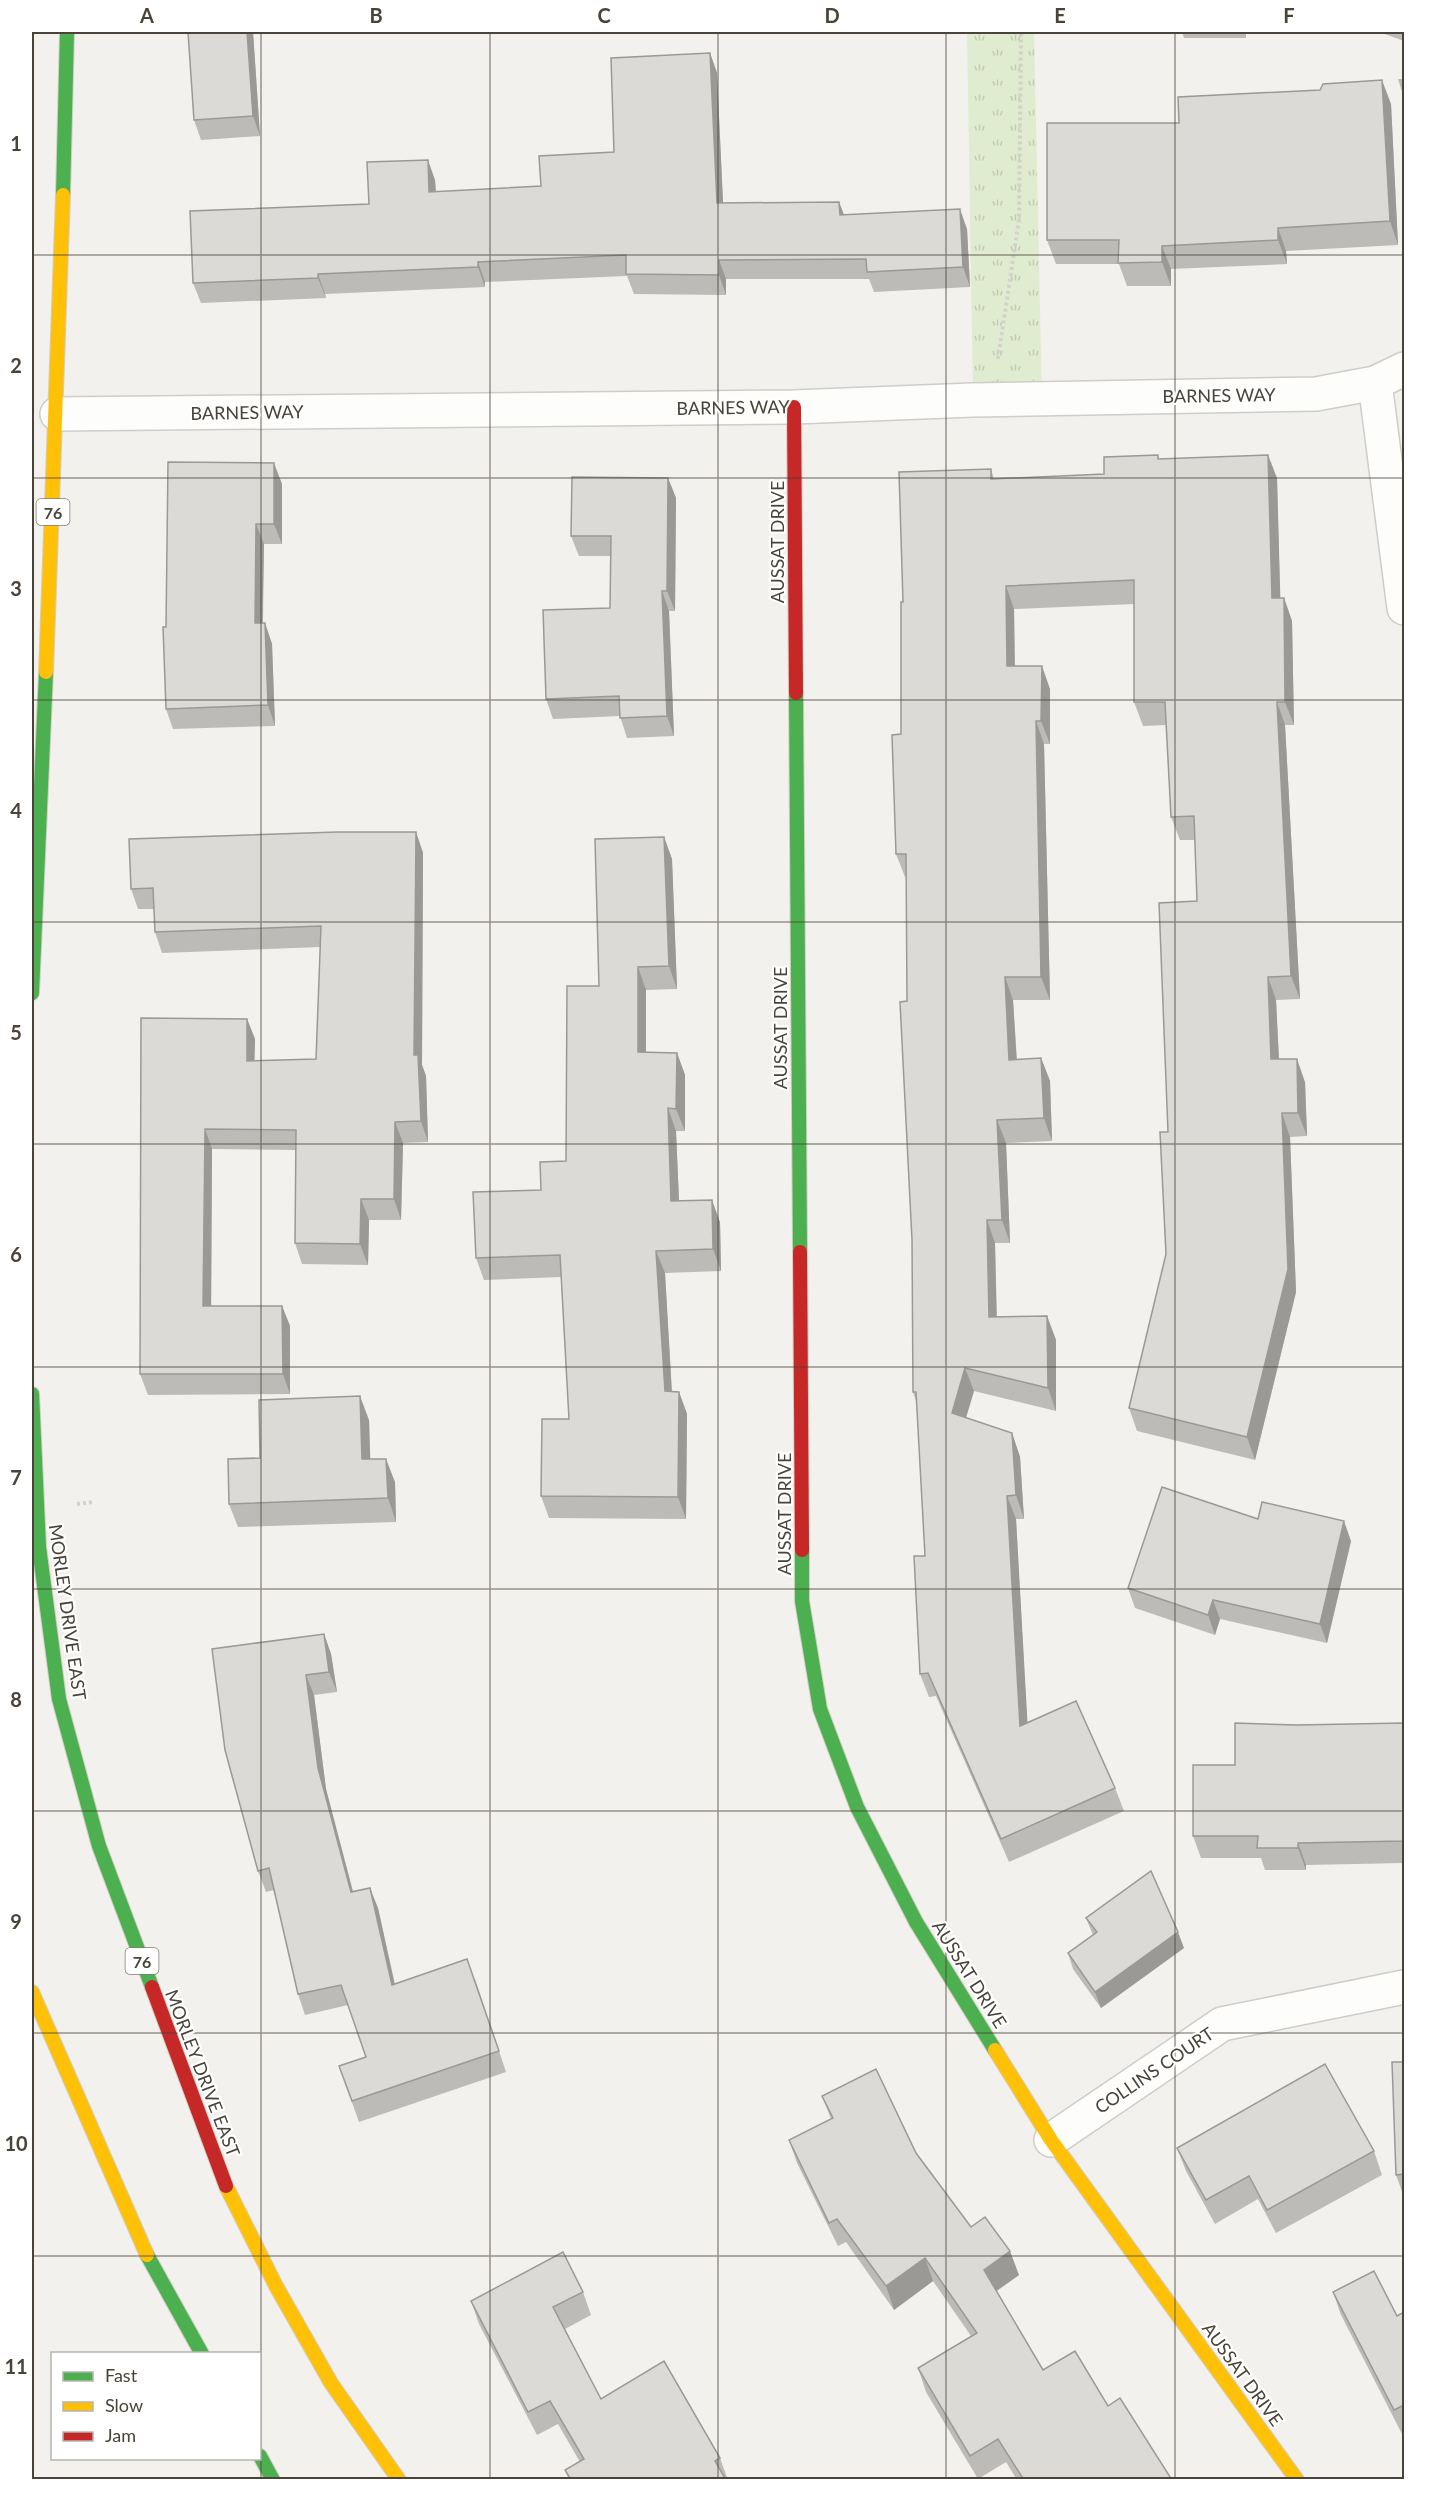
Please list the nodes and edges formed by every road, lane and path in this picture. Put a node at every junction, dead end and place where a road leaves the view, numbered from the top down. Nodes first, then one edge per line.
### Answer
1 (68, 32) edge
2 (1021, 32) edge
3 (1404, 369) edge
4 (1375, 383) junction
5 (993, 399) junction
6 (794, 407) junction
7 (57, 414) junction
8 (1404, 608) edge
9 (32, 993) edge
10 (32, 1394) edge
11 (35, 1536) edge
12 (1404, 1987) edge
13 (32, 1992) edge
14 (1051, 2140) junction
15 (201, 2352) edge
16 (261, 2458) edge
17 (273, 2480) edge
18 (399, 2480) edge
19 (1297, 2480) edge

1 - 7 main road, 76
2 - 5 path
3 - 4 street, BARNES WAY
4 - 5 street, BARNES WAY
4 - 8 street
5 - 6 street, BARNES WAY
6 - 7 street, BARNES WAY
6 - 14 main road, AUSSAT DRIVE
7 - 9 main road, 76
10 - 11 main road, MORLEY DRIVE EAST / 76
11 - 18 main road, MORLEY DRIVE EAST / 76
12 - 14 street, COLLINS COURT
13 - 15 main road
14 - 19 main road, AUSSAT DRIVE
16 - 17 main road

